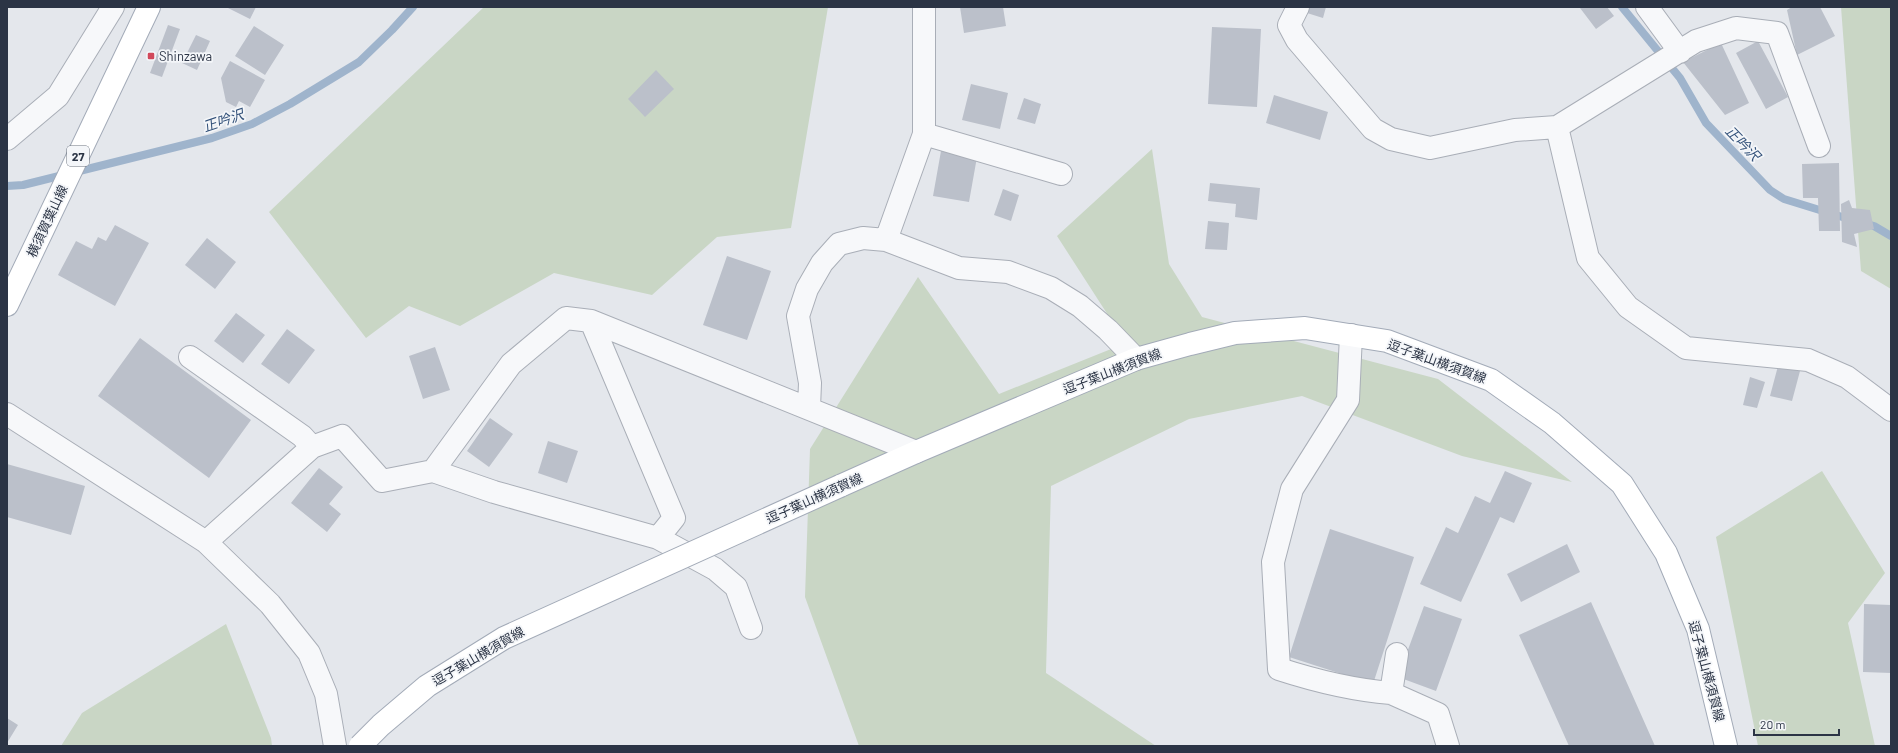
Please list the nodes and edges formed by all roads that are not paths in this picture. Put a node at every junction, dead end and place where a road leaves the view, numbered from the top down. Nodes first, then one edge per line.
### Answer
1 (114, 7) edge
2 (149, 7) edge
3 (924, 7) edge
4 (1298, 7) edge
5 (1647, 7) edge
6 (1680, 52) junction
7 (1556, 127) junction
8 (924, 134) junction
9 (7, 139) edge
10 (1818, 146) dead end
11 (1061, 174) dead end
12 (886, 240) junction
13 (7, 305) edge
14 (591, 321) junction
15 (1350, 336) junction
16 (190, 357) dead end
17 (1136, 359) junction
18 (809, 408) junction
19 (1891, 410) edge
20 (7, 414) edge
21 (312, 447) junction
22 (916, 452) junction
23 (433, 471) junction
24 (658, 538) junction
25 (206, 542) junction
26 (751, 628) dead end
27 (1397, 654) dead end
28 (1391, 693) junction
29 (335, 746) edge
30 (360, 746) edge
31 (1448, 746) edge
32 (1726, 746) edge

1 - 9 street
2 - 13 main road, 横須賀葉山線 / 27
3 - 8 street
4 - 7 street
5 - 6 street
6 - 7 street
6 - 10 street
7 - 19 street
8 - 11 street
8 - 12 street
12 - 17 street
12 - 18 street
14 - 18 street
14 - 23 street
14 - 24 street
15 - 17 main road, 逗子葉山横須賀線
15 - 28 street
15 - 32 main road, 逗子葉山横須賀線
16 - 21 street
17 - 22 main road, 逗子葉山横須賀線
18 - 22 street
20 - 25 street
21 - 23 street
21 - 25 street
22 - 30 main road, 逗子葉山横須賀線, bridge
23 - 24 street
24 - 26 street
25 - 29 street
27 - 28 street
28 - 31 street

